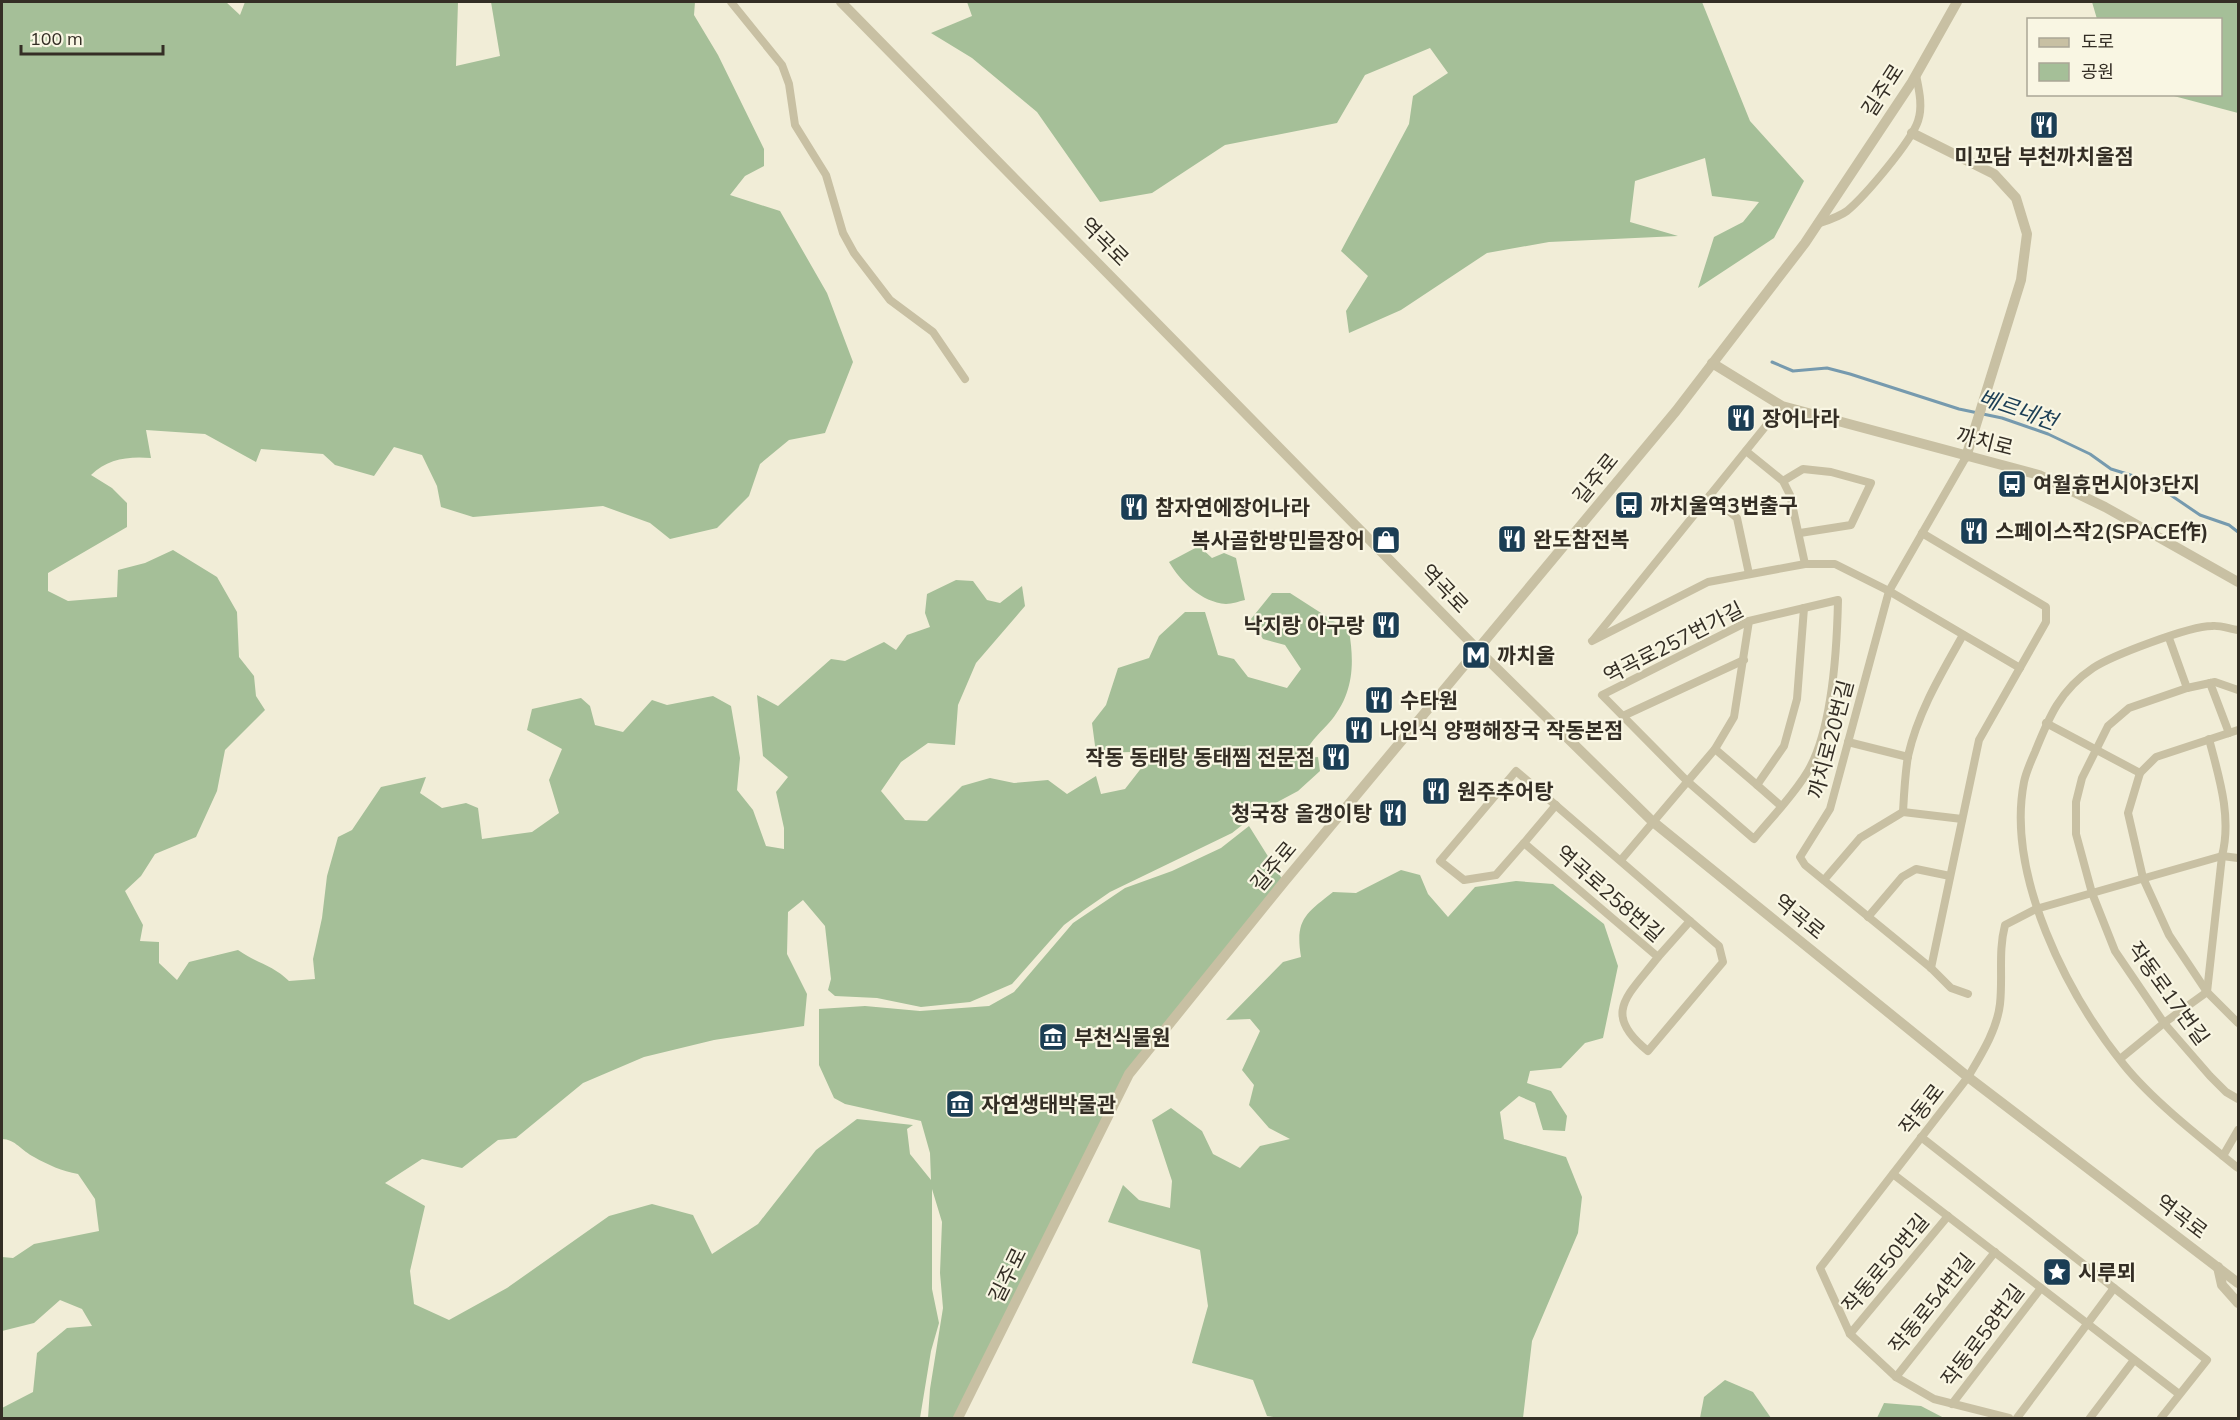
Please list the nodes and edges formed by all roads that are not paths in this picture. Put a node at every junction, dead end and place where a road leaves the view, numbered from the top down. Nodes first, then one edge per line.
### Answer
1 (731, 2) edge
2 (841, 2) edge
3 (1957, 2) edge
4 (1916, 75) junction
5 (1912, 133) junction
6 (1817, 225) junction
7 (1712, 363) junction
8 (965, 379) dead end
9 (1782, 406) junction
10 (1746, 451) junction
11 (1966, 457) junction
12 (1783, 481) junction
13 (1710, 495) junction
14 (1800, 533) junction
15 (1922, 533) junction
16 (1805, 564) junction
17 (1749, 574) junction
18 (2238, 582) edge
19 (1889, 591) junction
20 (1804, 608) junction
21 (1749, 621) junction
22 (2238, 630) edge
23 (1964, 635) junction
24 (2169, 638) junction
25 (1479, 651) junction
26 (1744, 660) junction
27 (2020, 668) junction
28 (2210, 683) junction
29 (2187, 688) junction
30 (2238, 690) edge
31 (1623, 716) junction
32 (2046, 723) junction
33 (2238, 730) edge
34 (2229, 733) junction
35 (2209, 740) junction
36 (1848, 742) junction
37 (1715, 749) junction
38 (2095, 749) junction
39 (1908, 758) junction
40 (2140, 773) junction
41 (1687, 781) junction
42 (1757, 785) junction
43 (1556, 805) junction
44 (1781, 806) junction
45 (1903, 812) junction
46 (1962, 819) junction
47 (1652, 821) junction
48 (1524, 843) junction
49 (2222, 856) junction
50 (2238, 858) edge
51 (1621, 860) junction
52 (1950, 876) junction
53 (2143, 878) junction
54 (1824, 880) junction
55 (2092, 893) junction
56 (2036, 909) junction
57 (1868, 917) junction
58 (1690, 921) junction
59 (1658, 957) junction
60 (1930, 968) junction
61 (2207, 992) junction
62 (1968, 994) dead end
63 (2164, 1023) junction
64 (2238, 1023) edge
65 (2120, 1059) junction
66 (1968, 1077) junction
67 (2238, 1099) edge
68 (2238, 1130) edge
69 (1922, 1137) junction
70 (2223, 1156) junction
71 (2238, 1168) edge
72 (1893, 1174) junction
73 (1948, 1216) junction
74 (1995, 1252) junction
75 (2218, 1267) junction
76 (2238, 1273) edge
77 (2238, 1283) edge
78 (2041, 1288) junction
79 (2114, 1288) junction
80 (2238, 1303) edge
81 (2087, 1324) junction
82 (1850, 1334) junction
83 (2134, 1360) junction
84 (1896, 1377) junction
85 (2179, 1394) junction
86 (1952, 1404) junction
87 (958, 1419) edge
88 (2009, 1419) edge
89 (2017, 1419) edge
90 (2090, 1419) edge
91 (2161, 1419) edge

1 - 8 street
2 - 25 street, 역곡로
3 - 4 street, 길주로
4 - 5 street
4 - 6 street, 길주로
5 - 6 street
5 - 11 street
6 - 7 street, 길주로
7 - 9 street, 까치로
7 - 25 street, 길주로
9 - 10 street
9 - 11 street, 까치로
10 - 12 street
10 - 13 street
11 - 15 street, 까치로20번길
11 - 18 street, 까치로
12 - 14 street
12 - 14 street
13 - 17 street
13 - 17 street
14 - 16 street
15 - 19 street, 까치로20번길
15 - 27 street
16 - 17 street
16 - 19 street
19 - 23 street
19 - 36 street, 까치로20번길
20 - 21 street, 역곡로257번가길
20 - 42 street
20 - 44 street, 역곡로257번가길
21 - 26 street, 역곡로258번길
21 - 31 street, 역곡로257번가길
22 - 24 street
23 - 27 street
23 - 39 street
24 - 29 street
24 - 32 street
25 - 47 street, 역곡로
25 - 87 street, 길주로
26 - 31 street
26 - 37 street, 역곡로258번길
27 - 46 street
28 - 29 street, 작동로17번길
28 - 30 street
28 - 34 street
29 - 38 street, 작동로17번길
31 - 41 street, 역곡로257번가길
32 - 38 street
32 - 56 street
33 - 34 street
34 - 35 street
35 - 40 street
35 - 49 street
36 - 39 street
36 - 54 street, 까치로20번길
37 - 41 street, 역곡로258번길
37 - 42 street
38 - 40 street
38 - 55 street, 작동로17번길
39 - 45 street
40 - 53 street
41 - 44 street, 역곡로257번가길
41 - 47 street, 역곡로258번길
42 - 44 street
43 - 48 street
43 - 48 street, 역곡로258번길
43 - 51 street, 역곡로258번길
45 - 46 street
45 - 54 street
46 - 52 street
47 - 51 street, 역곡로258번길
47 - 66 street, 역곡로
48 - 59 street, 역곡로258번길
49 - 50 street, 작동로
49 - 53 street, 작동로
49 - 61 street
51 - 58 street, 역곡로258번길
52 - 57 street
52 - 60 street
53 - 55 street, 작동로
53 - 61 street
54 - 57 street, 까치로20번길
55 - 56 street, 작동로
55 - 63 street, 작동로17번길
56 - 65 street
56 - 66 street, 작동로
57 - 60 street, 까치로20번길
58 - 59 street
58 - 59 street, 역곡로258번길
60 - 62 street, 까치로20번길
61 - 63 street
61 - 64 street
63 - 65 street
63 - 67 street, 작동로17번길
65 - 70 street
66 - 69 street, 작동로
66 - 75 street, 역곡로
68 - 70 street
69 - 72 street, 작동로
69 - 79 street
70 - 71 street
72 - 73 street
72 - 82 street, 작동로
73 - 74 street
73 - 82 street, 작동로50번길
74 - 78 street
74 - 84 street, 작동로54번길
75 - 76 street
75 - 77 street, 역곡로
75 - 80 street
78 - 81 street
78 - 86 street, 작동로58번길
79 - 81 street
79 - 85 street
81 - 83 street
81 - 89 street
82 - 84 street
83 - 85 street
83 - 90 street
84 - 86 street
85 - 91 street
86 - 88 street

